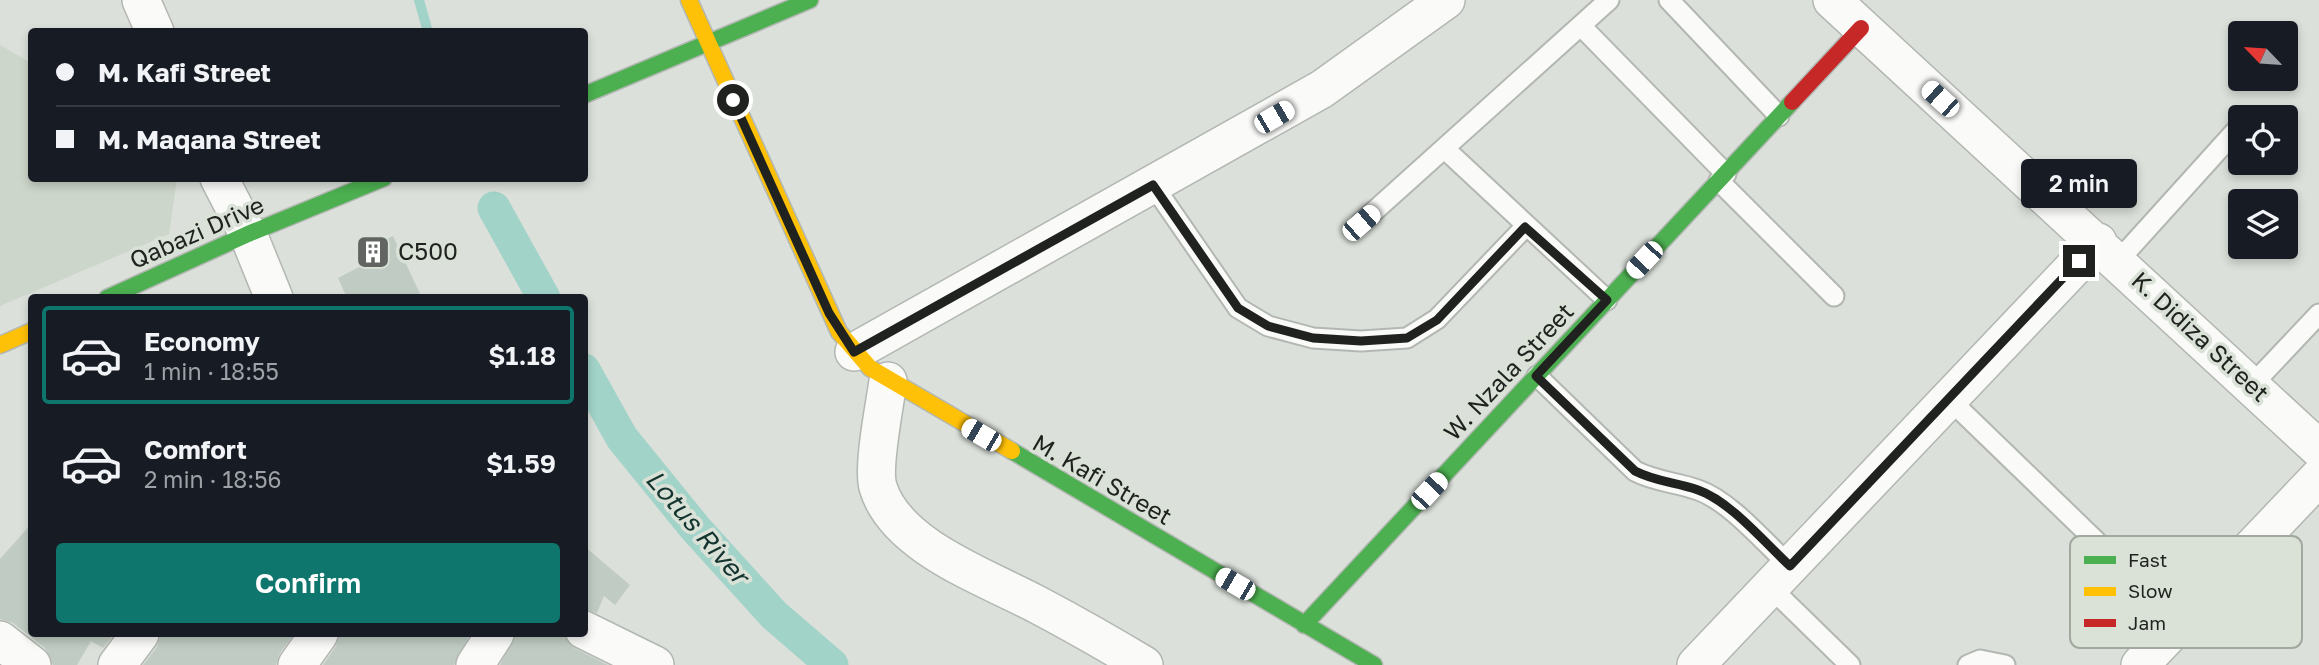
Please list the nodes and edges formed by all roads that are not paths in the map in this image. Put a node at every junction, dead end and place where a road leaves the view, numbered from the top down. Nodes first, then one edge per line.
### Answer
1 (141, 0) edge
2 (689, 0) edge
3 (810, 0) edge
4 (1447, 0) edge
5 (1609, 0) edge
6 (1669, 0) edge
7 (1832, 0) edge
8 (1581, 26) junction
9 (153, 28) edge
10 (1861, 28) junction
11 (707, 43) junction
12 (588, 93) edge
13 (1779, 116) junction
14 (2228, 137) edge
15 (1446, 150) junction
16 (1722, 177) junction
17 (221, 182) edge
18 (374, 182) edge
19 (1153, 185) junction
20 (1361, 223) dead end
21 (1525, 227) junction
22 (248, 234) junction
23 (2108, 251) junction
24 (116, 294) edge
25 (272, 294) edge
26 (1834, 296) dead end
27 (1607, 300) junction
28 (2319, 314) edge
29 (28, 333) edge
30 (0, 345) edge
31 (854, 352) junction
32 (1536, 376) junction
33 (888, 381) junction
34 (2252, 386) junction
35 (1949, 399) junction
36 (2319, 449) edge
37 (2319, 477) edge
38 (2091, 536) edge
39 (2263, 536) edge
40 (1780, 577) junction
41 (1304, 625) junction
42 (588, 632) edge
43 (138, 637) edge
44 (317, 637) edge
45 (493, 637) edge
46 (0, 640) edge
47 (2156, 648) edge
48 (32, 665) edge
49 (117, 665) edge
50 (297, 665) edge
51 (475, 665) edge
52 (655, 665) edge
53 (1144, 665) edge
54 (1374, 665) edge
55 (1696, 665) edge
56 (1850, 665) edge
57 (1968, 665) edge
58 (2005, 665) edge
59 (2140, 665) edge

1 - 9 street
2 - 11 street, M. Kafi Street
3 - 11 street
4 - 19 street
5 - 8 lane
6 - 13 lane
7 - 10 street, K. Didiza Street
8 - 15 lane
8 - 16 lane
10 - 13 street, W. Nzala Street
10 - 23 street, K. Didiza Street
11 - 12 street
11 - 31 street, M. Kafi Street
13 - 16 street, W. Nzala Street
14 - 23 lane
15 - 20 lane
15 - 21 lane
16 - 26 lane
16 - 27 street, W. Nzala Street
17 - 22 street
18 - 22 street, Qabazi Drive
19 - 21 lane
19 - 31 street
21 - 27 lane
22 - 24 street, Qabazi Drive
22 - 25 street
23 - 34 street, K. Didiza Street
23 - 35 street
27 - 32 street, W. Nzala Street
28 - 34 lane
29 - 30 street
31 - 33 street, M. Kafi Street
32 - 40 lane
32 - 41 street, W. Nzala Street
33 - 41 street, M. Kafi Street
33 - 53 street
34 - 36 street, K. Didiza Street
35 - 38 lane
35 - 40 street
37 - 39 street
40 - 55 street
40 - 56 lane
41 - 54 street, M. Kafi Street
42 - 52 street
43 - 49 street
44 - 50 street
45 - 51 street
46 - 48 street
47 - 59 street
57 - 58 lane

